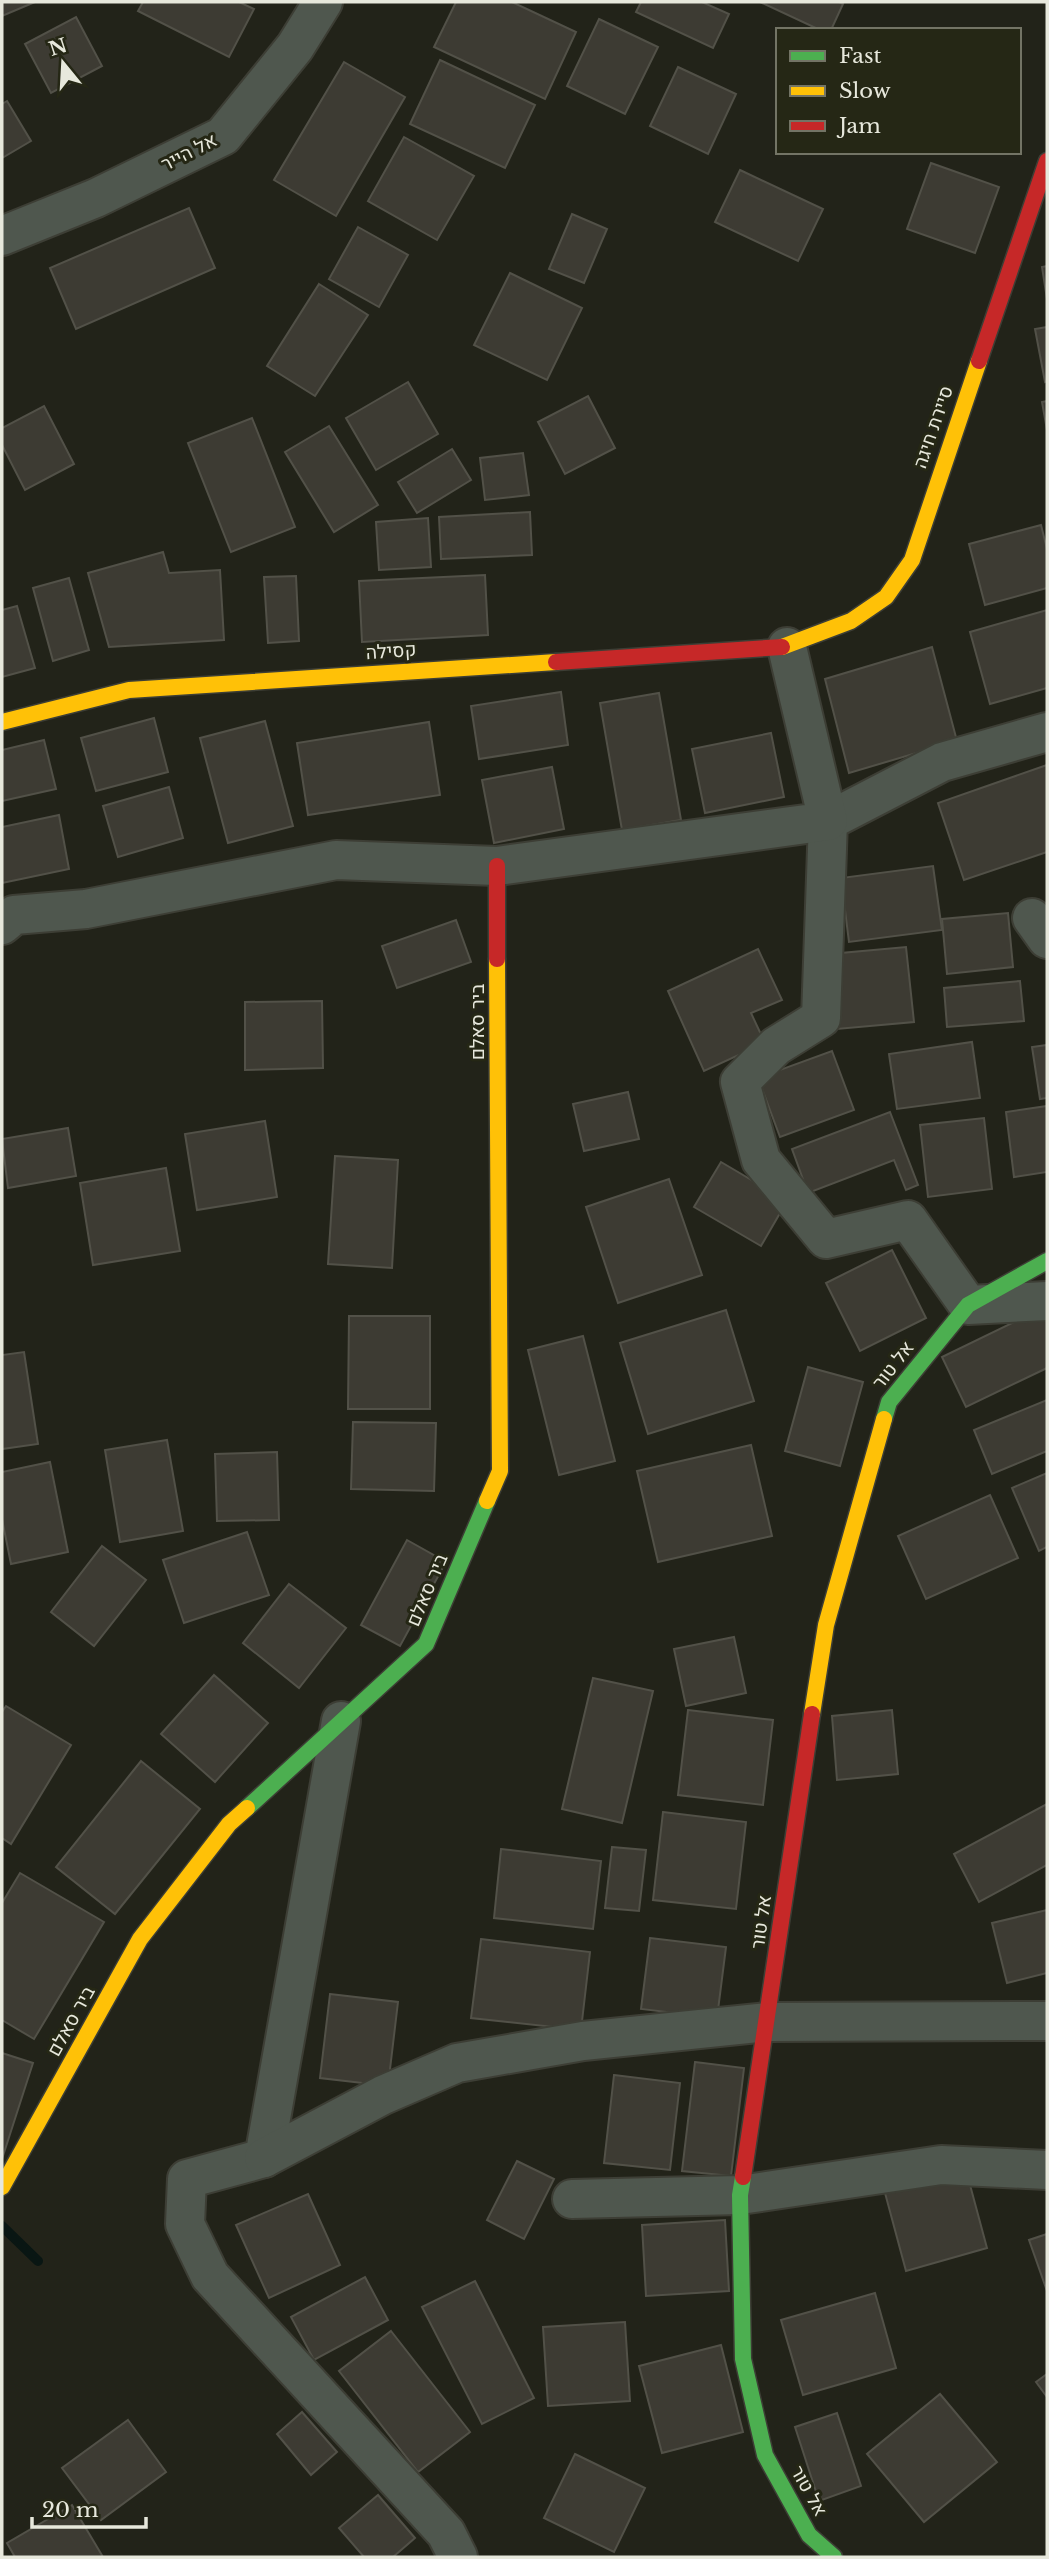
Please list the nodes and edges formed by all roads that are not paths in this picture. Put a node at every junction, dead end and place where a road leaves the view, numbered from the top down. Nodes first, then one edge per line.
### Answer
1 (323, 2) edge
2 (1047, 161) edge
3 (2, 236) edge
4 (787, 646) junction
5 (2, 722) edge
6 (1047, 732) edge
7 (828, 821) junction
8 (497, 866) junction
9 (2, 925) edge
10 (1047, 1261) edge
11 (1047, 1301) edge
12 (968, 1305) junction
13 (341, 1721) junction
14 (1047, 2021) edge
15 (767, 2022) junction
16 (264, 2158) junction
17 (1047, 2170) edge
18 (2, 2186) edge
19 (740, 2196) junction
20 (572, 2199) dead end
21 (458, 2557) edge
22 (834, 2557) edge

1 - 3 street, אל הייר
2 - 4 street, סיירת חיגה
4 - 5 street, קסילה
4 - 7 street
6 - 7 street
7 - 8 street
7 - 12 street
8 - 9 street
8 - 13 street, ביר סאלם
10 - 12 street
11 - 12 street
12 - 15 street, אל טור
13 - 16 street
13 - 18 street, ביר סאלם
14 - 15 street
15 - 16 street
15 - 19 street, אל טור
16 - 21 street
17 - 19 street
19 - 20 street
19 - 22 street, אל טור

